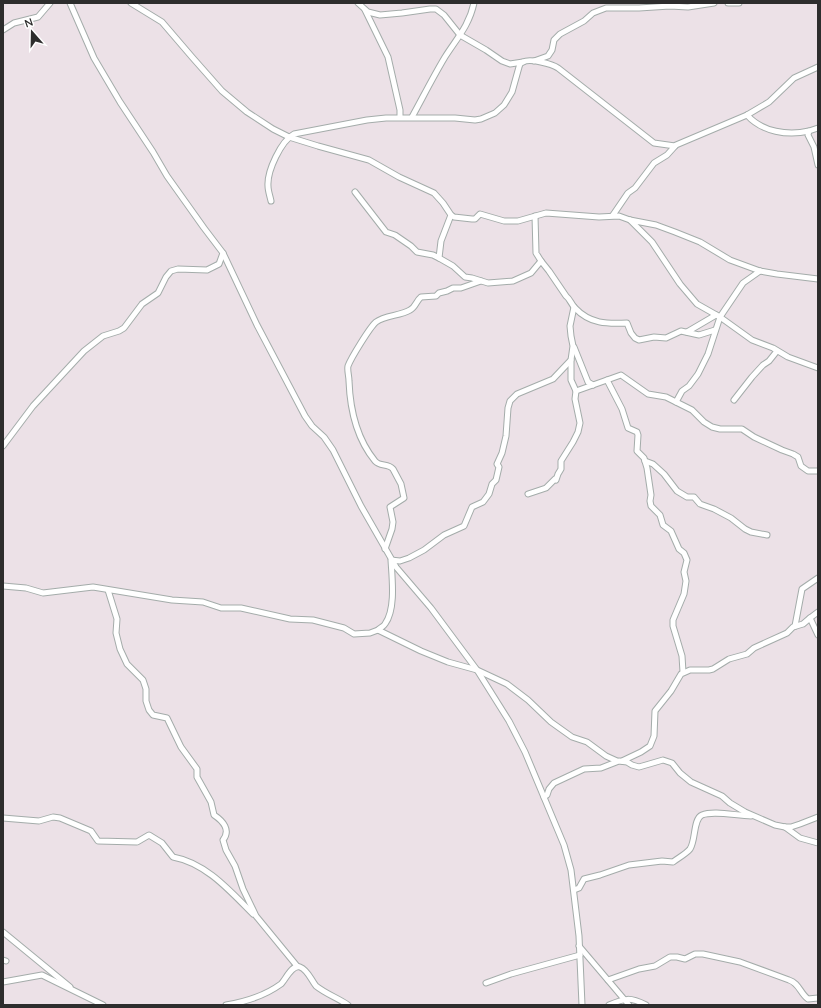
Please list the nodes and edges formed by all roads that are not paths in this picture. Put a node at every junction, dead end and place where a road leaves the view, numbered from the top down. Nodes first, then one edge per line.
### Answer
1 (50, 3) edge
2 (70, 3) edge
3 (131, 3) edge
4 (358, 3) edge
5 (474, 3) edge
6 (714, 3) edge
7 (728, 3) edge
8 (739, 3) edge
9 (365, 10) junction
10 (3, 30) edge
11 (460, 35) junction
12 (533, 61) junction
13 (522, 62) junction
14 (818, 67) edge
15 (748, 115) junction
16 (412, 117) junction
17 (400, 118) junction
18 (818, 128) edge
19 (809, 131) junction
20 (288, 137) junction
21 (675, 146) junction
22 (818, 165) edge
23 (355, 192) dead end
24 (272, 201) dead end
25 (451, 215) junction
26 (613, 215) junction
27 (535, 216) junction
28 (630, 220) junction
29 (223, 253) junction
30 (439, 258) junction
31 (540, 261) junction
32 (760, 271) junction
33 (818, 279) edge
34 (481, 281) junction
35 (574, 307) junction
36 (718, 316) junction
37 (715, 330) junction
38 (687, 332) junction
39 (573, 346) junction
40 (777, 351) junction
41 (571, 360) junction
42 (818, 368) edge
43 (607, 380) junction
44 (593, 385) junction
45 (576, 390) junction
46 (734, 400) dead end
47 (676, 402) junction
48 (3, 446) edge
49 (645, 460) junction
50 (818, 471) edge
51 (528, 494) dead end
52 (767, 535) dead end
53 (385, 549) junction
54 (392, 560) junction
55 (818, 578) edge
56 (3, 586) edge
57 (108, 590) junction
58 (818, 612) edge
59 (810, 618) junction
60 (795, 626) junction
61 (378, 630) junction
62 (818, 635) edge
63 (477, 670) junction
64 (684, 672) junction
65 (620, 761) junction
66 (544, 797) junction
67 (754, 816) junction
68 (818, 817) edge
69 (3, 818) edge
70 (785, 827) junction
71 (818, 843) edge
72 (574, 890) junction
73 (256, 916) junction
74 (3, 932) edge
75 (580, 946) junction
76 (580, 955) junction
77 (297, 966) junction
78 (608, 980) junction
79 (3, 982) edge
80 (486, 983) dead end
81 (73, 989) junction
82 (818, 998) edge
83 (624, 999) junction
84 (103, 1005) edge
85 (226, 1005) edge
86 (348, 1005) edge
87 (582, 1005) edge
88 (609, 1005) edge
89 (629, 1005) edge
90 (646, 1005) edge

1 - 10 street
2 - 29 street
3 - 20 street
4 - 9 street
5 - 11 street
6 - 12 street
7 - 8 street
9 - 11 street
9 - 17 street
11 - 13 street
11 - 16 street
12 - 13 street
12 - 21 street
13 - 16 street
14 - 15 street
15 - 19 street
15 - 21 street
16 - 17 street
17 - 20 street
18 - 19 street
19 - 22 street
20 - 24 street
20 - 25 street
21 - 26 street
23 - 30 street
25 - 27 street
25 - 30 street
26 - 27 street
26 - 28 street
27 - 31 street
28 - 32 street
28 - 36 street
29 - 48 street
29 - 53 street
30 - 34 street
31 - 34 street
31 - 35 street
32 - 33 street
32 - 36 street
34 - 53 street
35 - 38 street
35 - 39 street
36 - 37 street
36 - 38 street
36 - 40 street
37 - 38 street
37 - 47 street
39 - 41 street
39 - 44 street
40 - 42 street
40 - 46 street
41 - 45 street
41 - 54 street
43 - 44 street
43 - 47 street
43 - 49 street
44 - 45 street
45 - 51 street
47 - 50 street
49 - 52 street
49 - 64 street
53 - 54 street
54 - 61 street
54 - 63 street
55 - 60 street
56 - 57 street
57 - 61 street
57 - 73 street
58 - 59 street
59 - 60 street
59 - 62 street
60 - 64 street
61 - 63 street
63 - 65 street
63 - 66 street
64 - 65 street
65 - 66 street
65 - 67 street
66 - 72 street
67 - 70 street
67 - 72 street
68 - 70 street
69 - 73 street
70 - 71 street
72 - 75 street
73 - 77 street
74 - 81 street
75 - 76 street
75 - 78 street
76 - 80 street
76 - 87 street
77 - 85 street
77 - 86 street
78 - 82 street
78 - 83 street
79 - 81 street
81 - 84 street
83 - 88 street
83 - 89 street
83 - 90 street

